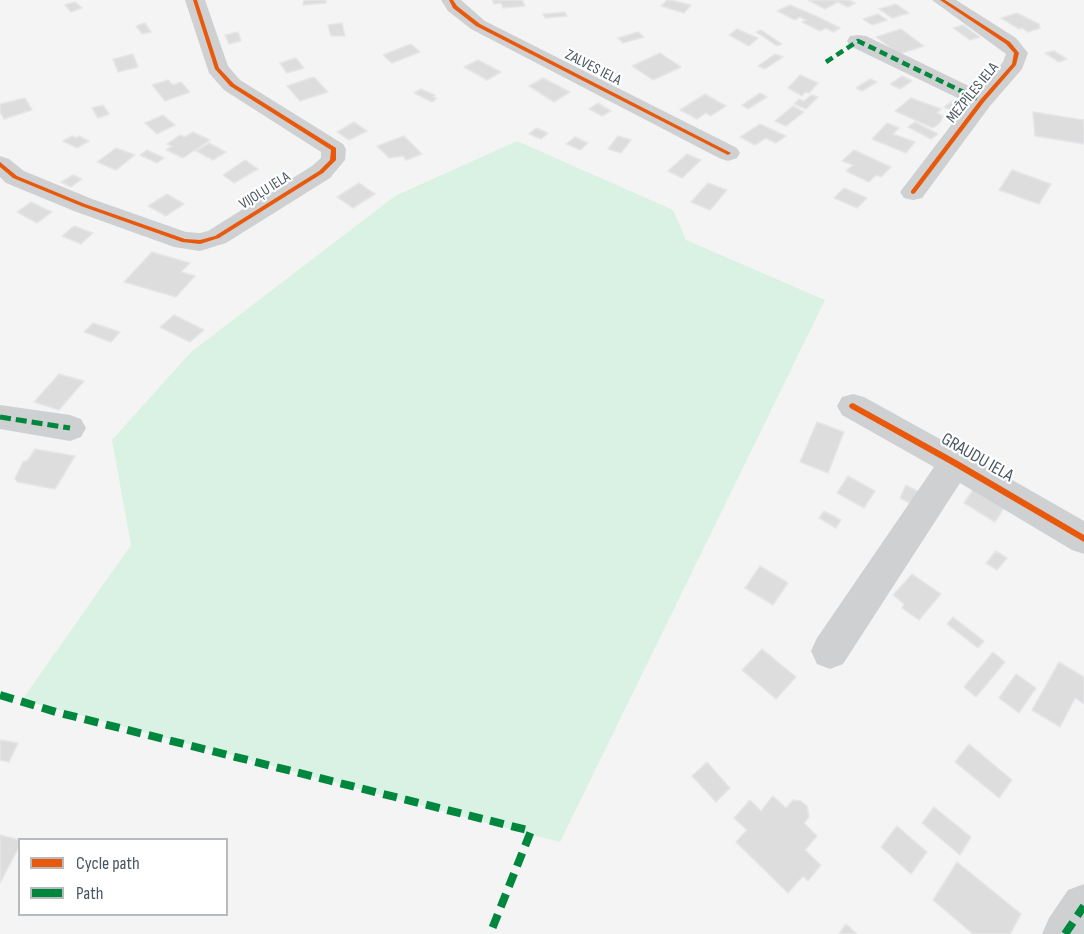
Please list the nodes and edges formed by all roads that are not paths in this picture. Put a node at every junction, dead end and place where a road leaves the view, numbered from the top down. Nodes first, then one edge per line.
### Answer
1 (195, 0) edge
2 (451, 0) edge
3 (942, 0) edge
4 (858, 41) dead end
5 (982, 101) junction
6 (728, 153) dead end
7 (0, 164) edge
8 (913, 192) dead end
9 (853, 406) dead end
10 (0, 417) edge
11 (70, 428) dead end
12 (956, 463) junction
13 (1084, 539) edge
14 (830, 651) dead end
15 (1084, 906) edge
16 (1065, 934) edge

1 - 7 street, VIJOĻU IELA
2 - 6 street, ZALVES IELA
3 - 5 street, MEŽPĪLES IELA
4 - 5 street, MEŽPĪLES IELA
5 - 8 street, MEŽPĪLES IELA
9 - 12 street, GRAUDU IELA
10 - 11 street
12 - 13 street, GRAUDU IELA
12 - 14 street, GRAUDU IELA
15 - 16 street

